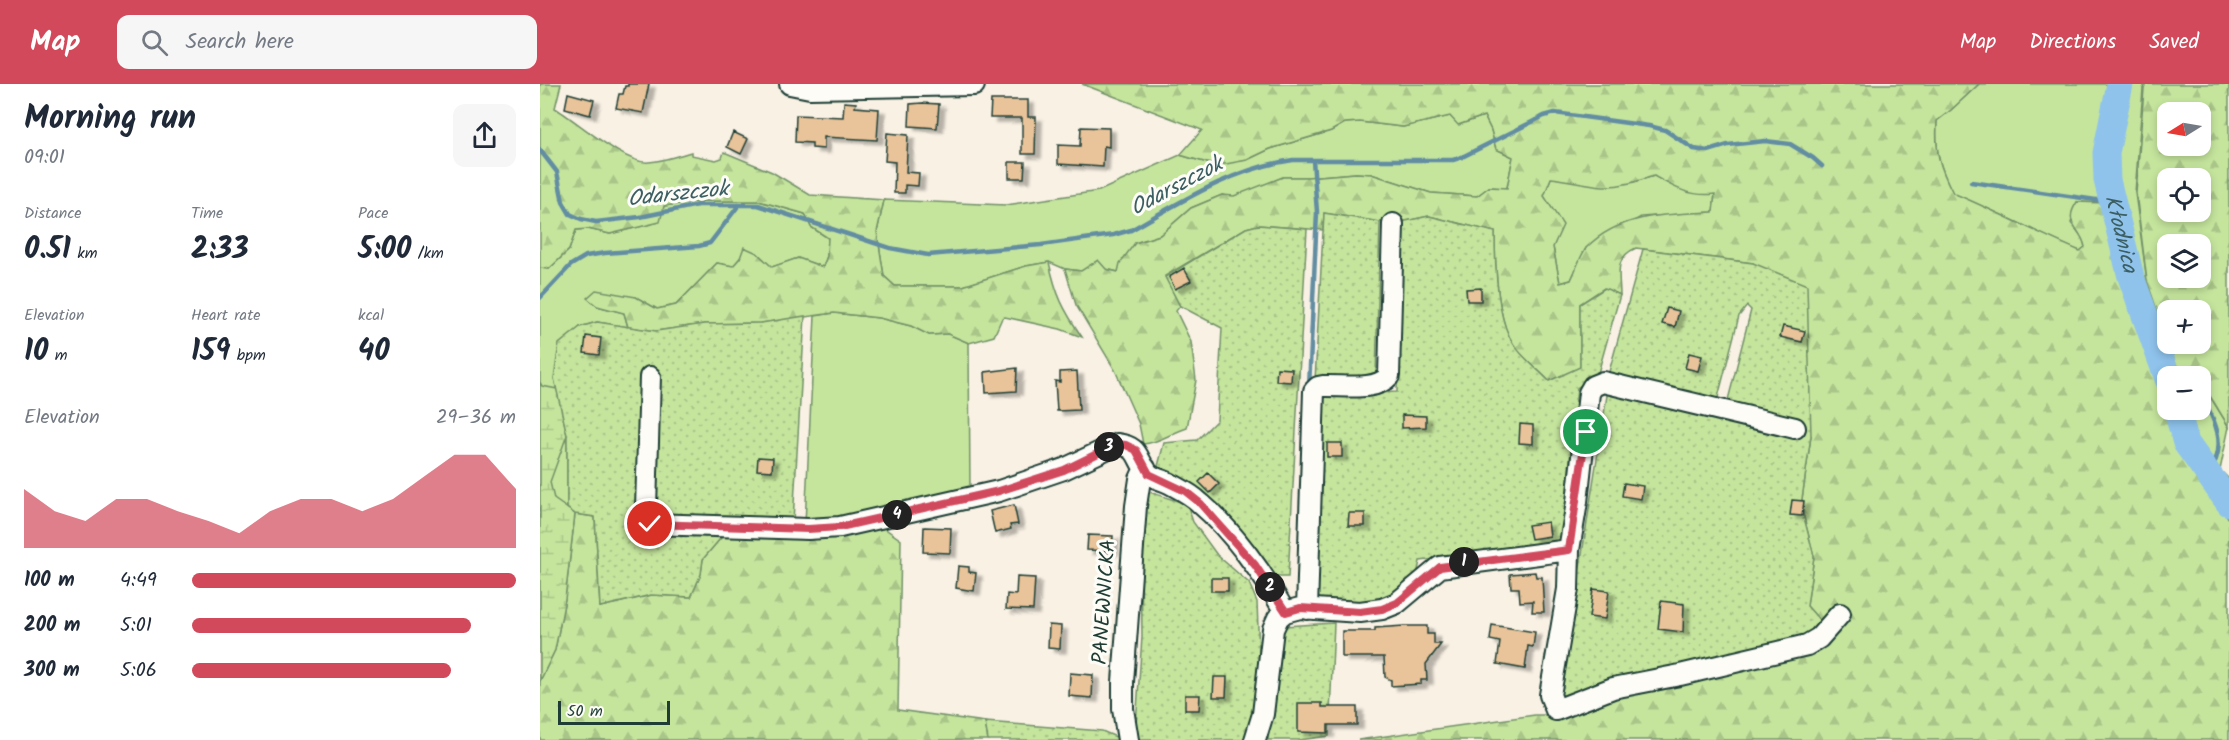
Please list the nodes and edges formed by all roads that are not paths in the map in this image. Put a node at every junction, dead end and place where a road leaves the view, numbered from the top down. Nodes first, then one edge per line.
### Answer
1 (790, 84) edge
2 (974, 86) dead end
3 (1393, 224) dead end
4 (650, 377) dead end
5 (1795, 428) dead end
6 (1145, 468) junction
7 (1569, 550) junction
8 (1307, 609) junction
9 (1286, 612) junction
10 (1840, 614) dead end
11 (1128, 740) edge
12 (1255, 740) edge

1 - 2 street
3 - 8 street
4 - 6 street
5 - 7 street
6 - 9 street
6 - 11 street, PANEWNICKA
7 - 8 street
7 - 10 street
8 - 9 street
9 - 12 street

